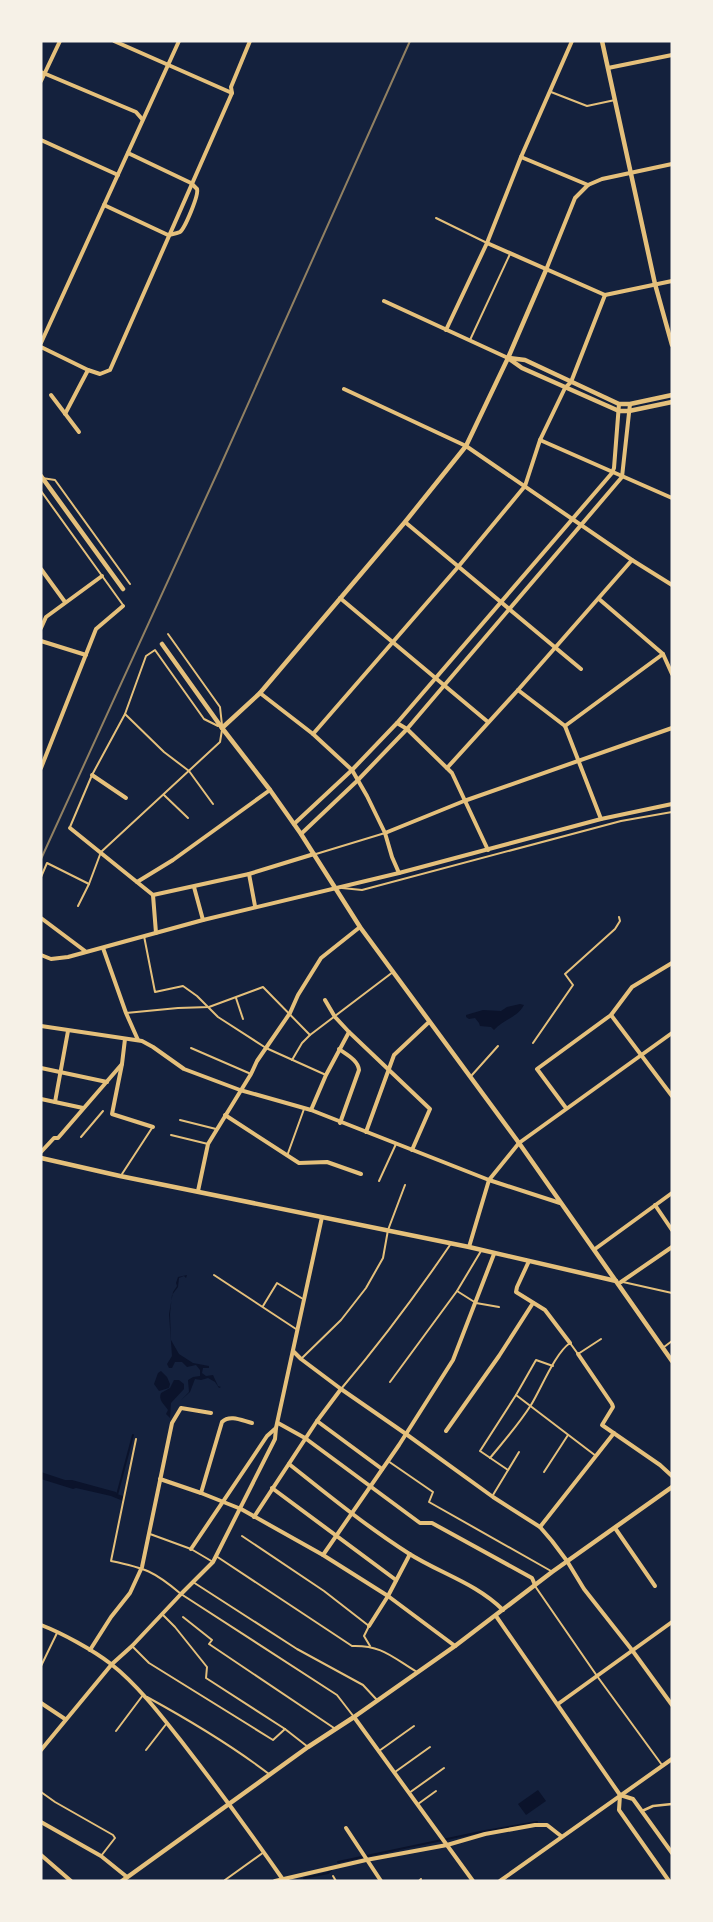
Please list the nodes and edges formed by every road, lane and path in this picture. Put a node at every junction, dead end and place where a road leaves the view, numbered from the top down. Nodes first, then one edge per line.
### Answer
1 (60, 41) edge
2 (114, 41) edge
3 (178, 41) edge
4 (250, 41) edge
5 (572, 41) edge
6 (602, 41) edge
7 (121, 43) edge
8 (672, 55) edge
9 (167, 66) junction
10 (608, 68) junction
11 (43, 73) edge
12 (41, 81) edge
13 (551, 92) junction
14 (232, 93) junction
15 (615, 100) junction
16 (142, 119) junction
17 (41, 140) edge
18 (128, 153) junction
19 (521, 157) junction
20 (672, 164) edge
21 (631, 174) junction
22 (118, 175) junction
23 (191, 183) junction
24 (588, 185) junction
25 (104, 206) junction
26 (436, 218) dead end
27 (168, 235) junction
28 (487, 243) junction
29 (510, 252) junction
30 (546, 270) junction
31 (672, 280) edge
32 (656, 284) junction
33 (605, 296) junction
34 (384, 301) dead end
35 (446, 330) junction
36 (470, 340) junction
37 (41, 343) edge
38 (672, 345) edge
39 (41, 347) edge
40 (508, 358) junction
41 (88, 370) junction
42 (571, 382) junction
43 (565, 388) junction
44 (344, 389) dead end
45 (51, 395) dead end
46 (672, 395) edge
47 (672, 402) edge
48 (619, 404) junction
49 (630, 404) junction
50 (618, 411) junction
51 (629, 411) junction
52 (65, 414) junction
53 (79, 432) dead end
54 (540, 440) junction
55 (466, 446) junction
56 (612, 473) junction
57 (42, 477) edge
58 (622, 477) junction
59 (41, 485) edge
60 (525, 486) junction
61 (41, 492) edge
62 (672, 498) edge
63 (573, 519) junction
64 (406, 522) junction
65 (582, 524) junction
66 (632, 560) junction
67 (458, 567) junction
68 (41, 570) edge
69 (102, 576) junction
70 (130, 584) dead end
71 (672, 585) edge
72 (122, 589) dead end
73 (340, 598) junction
74 (599, 599) junction
75 (65, 602) junction
76 (500, 602) junction
77 (123, 606) joint
78 (509, 609) junction
79 (41, 628) edge
80 (168, 634) dead end
81 (41, 641) edge
82 (393, 642) junction
83 (162, 644) dead end
84 (555, 648) junction
85 (663, 654) junction
86 (86, 655) junction
87 (581, 669) dead end
88 (672, 674) edge
89 (436, 678) junction
90 (445, 686) junction
91 (518, 690) junction
92 (260, 693) junction
93 (125, 714) junction
94 (488, 722) junction
95 (397, 723) junction
96 (565, 726) junction
97 (222, 728) junction
98 (672, 728) edge
99 (407, 729) junction
100 (313, 734) junction
101 (579, 762) junction
102 (41, 768) edge
103 (447, 768) junction
104 (352, 770) junction
105 (189, 771) junction
106 (92, 775) junction
107 (357, 781) junction
108 (270, 790) junction
109 (164, 795) junction
110 (126, 798) dead end
111 (464, 801) junction
112 (213, 804) dead end
113 (672, 804) edge
114 (672, 812) edge
115 (188, 818) dead end
116 (601, 819) junction
117 (294, 824) junction
118 (70, 828) joint
119 (385, 832) junction
120 (301, 834) junction
121 (488, 850) junction
122 (101, 852) junction
123 (314, 854) junction
124 (399, 873) junction
125 (249, 874) junction
126 (41, 877) edge
127 (136, 882) junction
128 (89, 884) junction
129 (194, 887) junction
130 (335, 888) junction
131 (153, 895) junction
132 (78, 906) dead end
133 (255, 906) junction
134 (619, 917) dead end
135 (41, 918) edge
136 (203, 920) junction
137 (360, 927) junction
138 (156, 933) junction
139 (144, 936) junction
140 (103, 948) junction
141 (85, 951) junction
142 (41, 955) edge
143 (672, 963) edge
144 (393, 972) junction
145 (236, 998) junction
146 (324, 1000) dead end
147 (209, 1007) junction
148 (126, 1013) junction
149 (290, 1013) junction
150 (611, 1015) junction
151 (334, 1016) junction
152 (243, 1019) dead end
153 (429, 1022) junction
154 (41, 1026) edge
155 (68, 1031) junction
156 (349, 1032) junction
157 (672, 1033) edge
158 (310, 1035) junction
159 (125, 1039) junction
160 (138, 1040) junction
161 (533, 1043) dead end
162 (498, 1046) dead end
163 (191, 1048) dead end
164 (266, 1048) junction
165 (339, 1048) junction
166 (640, 1054) junction
167 (292, 1061) junction
168 (122, 1064) junction
169 (41, 1068) edge
170 (389, 1069) junction
171 (60, 1072) junction
172 (251, 1074) junction
173 (326, 1075) junction
174 (470, 1077) junction
175 (107, 1082) junction
176 (240, 1090) junction
177 (672, 1096) edge
178 (41, 1099) edge
179 (55, 1102) junction
180 (83, 1108) junction
181 (566, 1108) junction
182 (304, 1109) junction
183 (103, 1110) dead end
184 (311, 1110) junction
185 (225, 1115) junction
186 (180, 1120) dead end
187 (340, 1123) junction
188 (153, 1127) joint
189 (216, 1129) junction
190 (366, 1132) junction
191 (171, 1135) dead end
192 (81, 1136) dead end
193 (519, 1143) junction
194 (208, 1144) junction
195 (396, 1144) junction
196 (412, 1150) junction
197 (41, 1152) edge
198 (287, 1156) junction
199 (41, 1158) edge
200 (361, 1174) dead end
201 (120, 1176) junction
202 (489, 1180) junction
203 (379, 1181) dead end
204 (405, 1185) dead end
205 (198, 1191) junction
206 (672, 1193) edge
207 (560, 1203) junction
208 (655, 1205) junction
209 (322, 1216) junction
210 (388, 1230) junction
211 (672, 1230) edge
212 (450, 1244) junction
213 (469, 1247) junction
214 (672, 1247) edge
215 (594, 1249) junction
216 (481, 1251) junction
217 (494, 1254) junction
218 (529, 1261) junction
219 (214, 1275) dead end
220 (618, 1281) junction
221 (457, 1291) junction
222 (672, 1292) edge
223 (305, 1300) junction
224 (476, 1303) junction
225 (533, 1303) junction
226 (263, 1306) junction
227 (499, 1307) dead end
228 (298, 1330) junction
229 (601, 1339) dead end
230 (672, 1341) edge
231 (570, 1343) junction
232 (662, 1348) junction
233 (293, 1351) junction
234 (578, 1354) junction
235 (302, 1359) junction
236 (672, 1360) edge
237 (553, 1366) junction
238 (390, 1382) dead end
239 (341, 1390) junction
240 (516, 1395) junction
241 (531, 1405) junction
242 (211, 1413) dead end
243 (317, 1421) junction
244 (252, 1423) dead end
245 (277, 1425) junction
246 (446, 1432) dead end
247 (614, 1433) junction
248 (406, 1434) junction
249 (568, 1436) junction
250 (305, 1438) junction
251 (136, 1439) dead end
252 (519, 1452) dead end
253 (596, 1456) junction
254 (490, 1458) junction
255 (388, 1461) junction
256 (289, 1464) junction
257 (382, 1469) junction
258 (508, 1470) junction
259 (544, 1472) dead end
260 (672, 1476) edge
261 (160, 1479) junction
262 (370, 1485) junction
263 (672, 1487) edge
264 (272, 1488) junction
265 (201, 1492) junction
266 (493, 1497) junction
267 (224, 1502) junction
268 (241, 1509) junction
269 (352, 1514) junction
270 (254, 1517) junction
271 (540, 1528) junction
272 (615, 1528) junction
273 (150, 1534) junction
274 (242, 1536) dead end
275 (336, 1536) junction
276 (191, 1549) junction
277 (410, 1554) junction
278 (323, 1555) junction
279 (216, 1556) junction
280 (567, 1561) junction
281 (213, 1562) junction
282 (142, 1567) junction
283 (552, 1572) junction
284 (396, 1580) junction
285 (193, 1582) junction
286 (535, 1585) junction
287 (655, 1586) dead end
288 (181, 1594) junction
289 (388, 1596) junction
290 (502, 1610) junction
291 (162, 1614) junction
292 (496, 1616) junction
293 (183, 1617) dead end
294 (672, 1622) edge
295 (41, 1625) edge
296 (369, 1626) junction
297 (57, 1633) junction
298 (132, 1646) junction
299 (370, 1646) junction
300 (455, 1646) junction
301 (90, 1650) junction
302 (632, 1650) junction
303 (112, 1664) junction
304 (41, 1666) edge
305 (416, 1672) junction
306 (597, 1676) junction
307 (143, 1695) junction
308 (377, 1700) junction
309 (41, 1703) edge
310 (558, 1704) junction
311 (672, 1705) edge
312 (354, 1717) junction
313 (66, 1719) junction
314 (167, 1723) junction
315 (414, 1726) dead end
316 (335, 1728) junction
317 (285, 1729) junction
318 (116, 1732) dead end
319 (308, 1747) junction
320 (430, 1747) dead end
321 (41, 1750) edge
322 (146, 1750) dead end
323 (379, 1751) junction
324 (672, 1759) edge
325 (662, 1765) junction
326 (444, 1768) dead end
327 (395, 1772) junction
328 (269, 1774) junction
329 (436, 1791) dead end
330 (41, 1792) edge
331 (409, 1793) junction
332 (620, 1795) junction
333 (230, 1804) junction
334 (418, 1804) junction
335 (672, 1804) edge
336 (642, 1811) junction
337 (41, 1822) edge
338 (346, 1828) dead end
339 (561, 1836) junction
340 (444, 1841) junction
341 (264, 1852) junction
342 (672, 1853) edge
343 (41, 1855) edge
344 (101, 1856) junction
345 (364, 1857) junction
346 (127, 1876) junction
347 (333, 1876) dead end
348 (225, 1880) edge
349 (284, 1880) edge
350 (72, 1881) edge
351 (122, 1881) edge
352 (275, 1881) edge
353 (336, 1881) edge
354 (381, 1881) edge
355 (473, 1881) edge
356 (500, 1881) edge
357 (669, 1881) edge

1 - 11 street
2 - 7 street
3 - 9 street
4 - 14 street
5 - 13 street
6 - 10 street
7 - 9 street
8 - 10 street
9 - 14 street
9 - 16 street
10 - 15 street
11 - 12 street
11 - 16 street
13 - 15 lane
13 - 19 street
14 - 23 street
15 - 21 street
16 - 18 street
17 - 22 street
18 - 22 street
18 - 23 street
19 - 24 street
19 - 28 street
20 - 21 street
21 - 24 street
21 - 32 street
22 - 25 street
23 - 27 street
23 - 27 street
24 - 30 street
25 - 27 street
25 - 37 street
26 - 28 lane
27 - 41 street
28 - 29 street
28 - 35 street
29 - 30 street
29 - 36 lane
30 - 33 street
30 - 40 street
31 - 32 street
32 - 33 street
32 - 38 street
33 - 42 street
34 - 35 street
35 - 36 street
36 - 40 street
39 - 41 street
40 - 42 street
40 - 43 street
40 - 55 street
41 - 52 street
42 - 43 street
42 - 48 street
43 - 50 street
43 - 54 street
44 - 55 street
45 - 52 street
46 - 49 street
47 - 51 street
48 - 49 street
48 - 50 street
49 - 51 street
50 - 51 street
50 - 56 street
51 - 58 street
52 - 53 street
54 - 56 street
54 - 60 street
55 - 60 street
55 - 64 street
56 - 58 street
56 - 63 street
57 - 59 lane
57 - 70 lane
57 - 72 street
58 - 62 street
58 - 65 street
60 - 63 street
60 - 67 street
61 - 69 lane
63 - 65 street
63 - 76 street
64 - 67 street
64 - 73 street
65 - 66 street
65 - 78 street
66 - 71 street
66 - 74 street
67 - 76 street
67 - 82 street
68 - 75 street
69 - 75 street
69 - 77 lane
73 - 82 street
73 - 92 street
74 - 84 street
74 - 85 street
75 - 79 street
76 - 78 street
76 - 89 street
77 - 86 street
78 - 84 street
78 - 90 street
80 - 97 lane
81 - 86 street
82 - 89 street
82 - 100 street
83 - 97 street
84 - 87 street
84 - 91 street
85 - 88 street
85 - 96 street
86 - 102 street
89 - 90 street
89 - 95 street
90 - 94 street
90 - 99 street
91 - 94 street
91 - 96 street
92 - 97 street
92 - 100 street
93 - 97 lane
93 - 105 lane
93 - 106 lane
94 - 103 street
95 - 99 street
95 - 104 street
96 - 101 street
97 - 105 lane
97 - 108 street
98 - 101 street
99 - 103 street
99 - 107 street
100 - 104 street
101 - 111 street
101 - 116 street
103 - 111 street
104 - 107 street
104 - 117 street
105 - 109 lane
105 - 112 lane
106 - 110 street
106 - 118 lane
107 - 119 street
107 - 120 street
108 - 117 street
108 - 127 street
109 - 115 lane
109 - 122 lane
111 - 119 street
111 - 121 street
113 - 116 street
114 - 130 lane
116 - 121 street
117 - 120 street
118 - 122 street
119 - 123 lane
119 - 124 street
120 - 123 street
121 - 124 street
122 - 127 street
122 - 128 lane
123 - 125 street
123 - 130 street
124 - 130 street
125 - 129 street
125 - 133 street
126 - 128 lane
127 - 131 street
128 - 132 lane
129 - 131 street
129 - 136 street
130 - 133 street
130 - 137 street
131 - 138 street
133 - 136 street
134 - 161 lane
135 - 141 street
136 - 138 street
137 - 144 street
137 - 149 street
138 - 139 street
139 - 140 street
139 - 147 lane
140 - 141 street
140 - 148 street
141 - 142 street
143 - 150 street
144 - 151 lane
144 - 153 street
145 - 147 lane
145 - 149 lane
145 - 152 lane
146 - 151 street
147 - 148 lane
147 - 164 lane
148 - 160 street
149 - 158 lane
149 - 164 street
150 - 166 street
150 - 181 street
151 - 156 street
151 - 158 lane
153 - 170 street
153 - 174 street
154 - 155 street
155 - 159 street
155 - 171 street
156 - 165 street
156 - 170 street
157 - 166 street
158 - 167 lane
159 - 160 street
159 - 168 street
160 - 176 street
162 - 174 lane
163 - 172 lane
164 - 167 lane
164 - 172 street
165 - 173 street
165 - 187 street
166 - 177 street
166 - 181 street
167 - 173 lane
168 - 175 street
168 - 188 street
169 - 171 street
170 - 190 street
170 - 196 street
171 - 175 street
171 - 179 street
172 - 176 street
173 - 184 street
174 - 193 street
175 - 180 street
176 - 182 street
176 - 185 street
178 - 179 street
179 - 180 street
180 - 197 street
181 - 193 street
182 - 184 street
182 - 198 lane
183 - 192 lane
184 - 187 street
185 - 189 street
185 - 198 street
186 - 189 lane
187 - 190 street
188 - 201 lane
189 - 194 street
190 - 195 street
191 - 194 lane
193 - 202 street
193 - 207 street
194 - 205 street
195 - 196 street
195 - 203 lane
196 - 202 street
198 - 200 street
199 - 201 street
201 - 205 street
202 - 207 street
202 - 213 street
204 - 210 lane
205 - 209 street
206 - 208 street
207 - 215 street
208 - 211 street
208 - 215 street
209 - 210 street
209 - 223 street
210 - 212 street
210 - 235 lane
212 - 213 street
212 - 239 lane
213 - 216 street
214 - 220 street
215 - 220 street
216 - 217 street
216 - 221 lane
217 - 218 street
217 - 224 street
218 - 220 street
218 - 225 street
219 - 226 lane
220 - 222 lane
220 - 232 street
221 - 224 lane
221 - 238 lane
223 - 226 lane
223 - 228 street
224 - 227 lane
224 - 248 street
225 - 231 street
225 - 246 street
226 - 228 lane
228 - 233 street
229 - 234 lane
230 - 232 lane
231 - 234 lane
231 - 237 lane
232 - 236 street
233 - 235 street
233 - 245 street
234 - 247 street
235 - 239 street
237 - 240 lane
237 - 241 lane
239 - 243 street
239 - 248 street
240 - 241 lane
240 - 254 lane
241 - 249 lane
241 - 254 lane
242 - 261 street
243 - 250 street
243 - 257 street
244 - 265 street
245 - 250 street
245 - 267 street
245 - 268 street
247 - 253 street
247 - 260 street
248 - 255 street
248 - 266 street
249 - 253 lane
249 - 259 lane
250 - 256 street
250 - 262 street
251 - 282 lane
252 - 258 lane
253 - 271 street
254 - 258 lane
255 - 257 street
255 - 283 lane
256 - 264 street
256 - 269 street
257 - 262 street
258 - 266 lane
261 - 265 street
261 - 273 street
262 - 269 street
262 - 286 street
263 - 272 street
264 - 270 street
264 - 275 street
265 - 267 street
266 - 271 street
267 - 268 street
267 - 276 street
268 - 270 street
268 - 279 street
269 - 275 street
269 - 277 street
270 - 278 street
271 - 280 street
272 - 280 street
272 - 287 street
273 - 276 lane
273 - 282 street
274 - 296 lane
275 - 278 street
275 - 284 street
276 - 281 lane
277 - 284 street
277 - 290 street
278 - 289 street
279 - 281 street
279 - 299 lane
280 - 283 street
280 - 302 street
281 - 285 street
282 - 288 lane
282 - 301 street
283 - 286 street
284 - 289 street
285 - 288 street
285 - 308 lane
286 - 290 street
286 - 306 lane
288 - 291 street
288 - 312 lane
289 - 296 street
289 - 300 street
290 - 292 street
291 - 298 street
291 - 317 lane
292 - 300 street
292 - 310 street
293 - 316 lane
294 - 302 street
295 - 297 street
296 - 299 lane
297 - 301 street
297 - 304 lane
298 - 303 street
298 - 317 lane
299 - 305 lane
300 - 305 street
301 - 303 street
302 - 306 street
302 - 311 street
303 - 307 street
303 - 313 street
305 - 308 street
306 - 310 street
306 - 325 lane
307 - 314 street
307 - 318 lane
307 - 328 lane
308 - 312 street
309 - 313 street
310 - 332 street
312 - 316 street
312 - 323 street
313 - 321 street
314 - 322 lane
314 - 333 street
315 - 323 lane
316 - 319 street
317 - 319 lane
319 - 328 street
320 - 327 lane
323 - 327 street
324 - 325 street
325 - 332 street
326 - 331 lane
327 - 331 street
328 - 333 street
329 - 334 lane
330 - 344 lane
331 - 334 street
332 - 336 street
332 - 339 street
332 - 357 street
333 - 341 street
333 - 346 street
334 - 340 street
335 - 336 street
336 - 342 street
337 - 344 street
338 - 345 street
339 - 340 street
339 - 356 street
340 - 345 street
340 - 355 street
341 - 348 lane
341 - 349 street
343 - 350 street
344 - 346 street
345 - 349 street
345 - 354 street
346 - 351 street
347 - 353 lane
349 - 352 street

